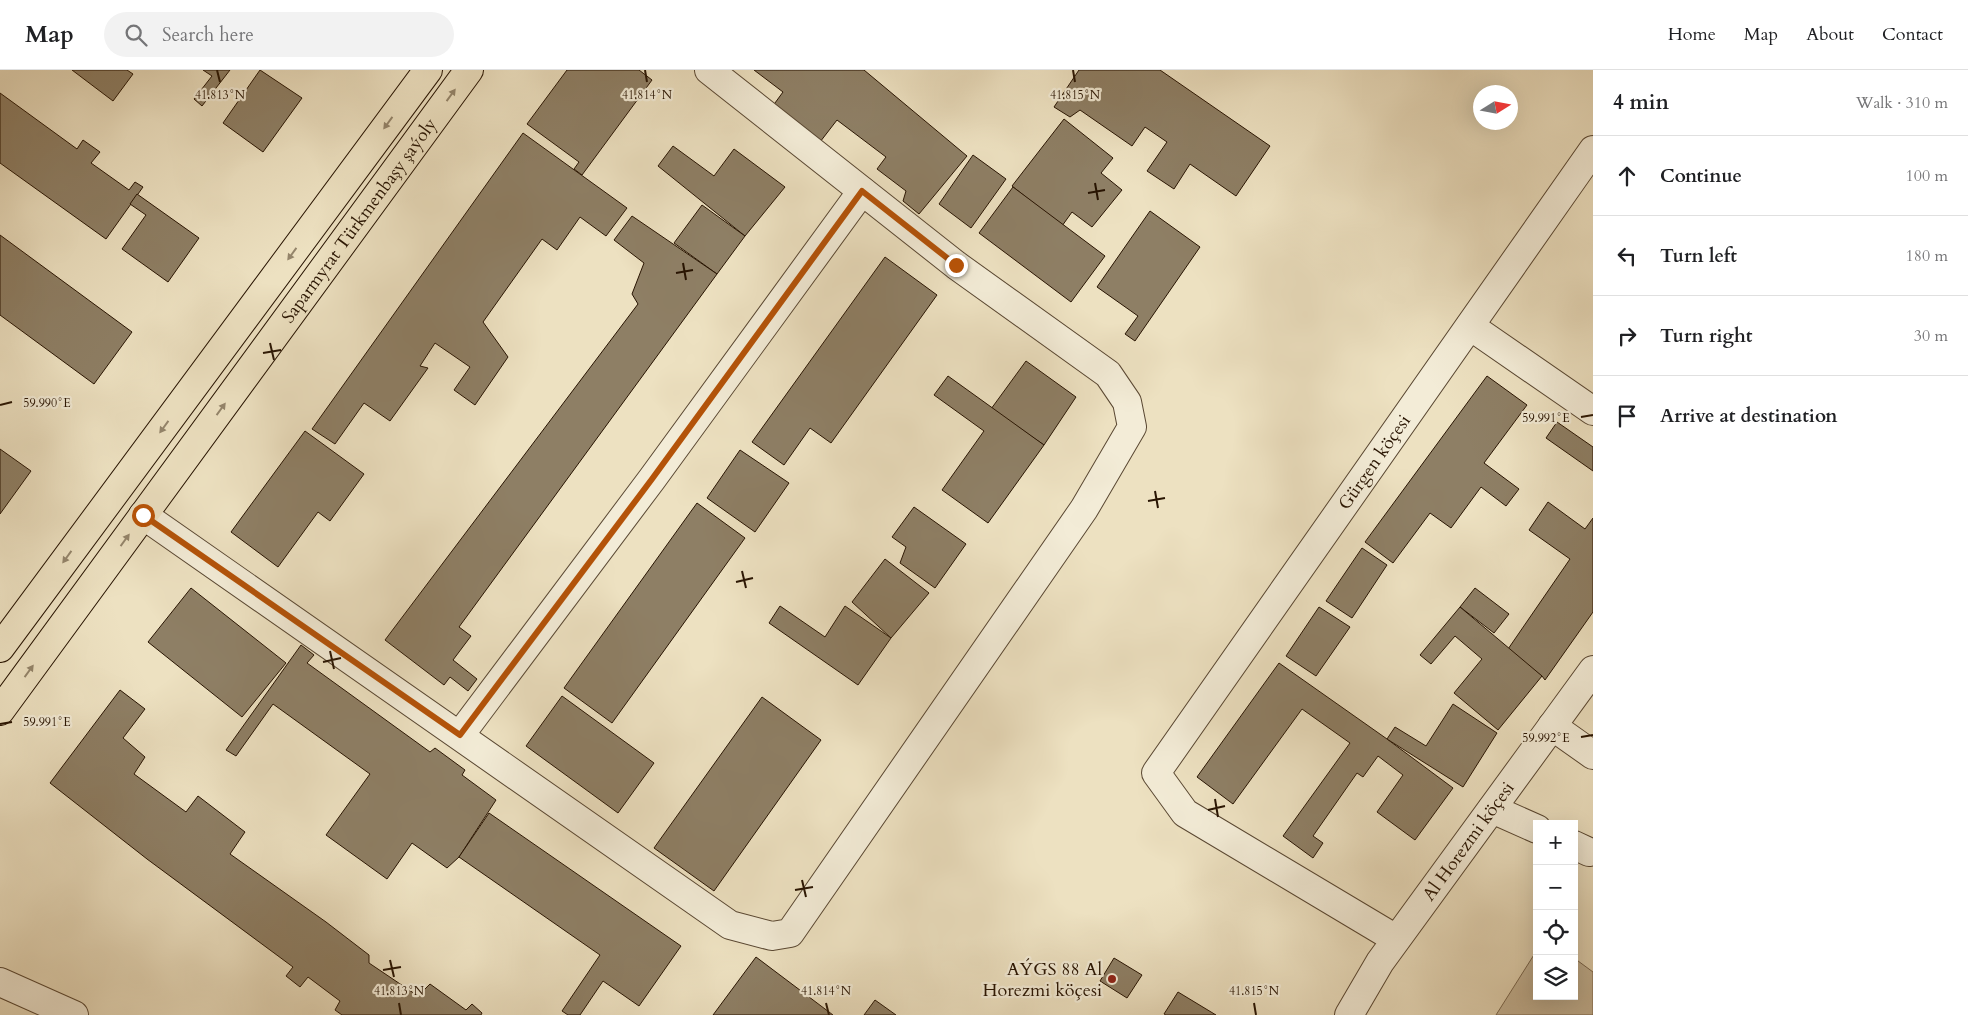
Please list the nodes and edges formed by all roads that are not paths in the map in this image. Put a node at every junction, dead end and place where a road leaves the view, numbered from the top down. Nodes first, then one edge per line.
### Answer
1 (428, 70) edge
2 (469, 70) edge
3 (709, 70) edge
4 (1593, 150) edge
5 (862, 191) junction
6 (1470, 326) junction
7 (1593, 411) edge
8 (143, 515) junction
9 (0, 648) edge
10 (1593, 670) edge
11 (0, 711) edge
12 (1552, 726) junction
13 (460, 735) junction
14 (1593, 756) edge
15 (1492, 809) junction
16 (1533, 826) edge
17 (1396, 939) junction
18 (0, 982) edge
19 (74, 1015) edge
20 (1349, 1015) edge

1 -> 9 main road, Saparmyrat Türkmenbaşy şaýoly
8 -> 2 main road, Saparmyrat Türkmenbaşy şaýoly
3 - 5 street
4 - 6 street, Gürgen köçesi
5 - 13 street
5 - 13 street
6 - 7 street
6 - 17 street, Gürgen köçesi
11 -> 8 main road, Saparmyrat Türkmenbaşy şaýoly
8 - 13 street
10 - 12 street, Al Horezmi köçesi
12 - 14 street
12 - 15 street, Al Horezmi köçesi
15 - 16 street
15 - 17 street, Al Horezmi köçesi
17 - 20 street, Al Horezmi köçesi
18 - 19 street

